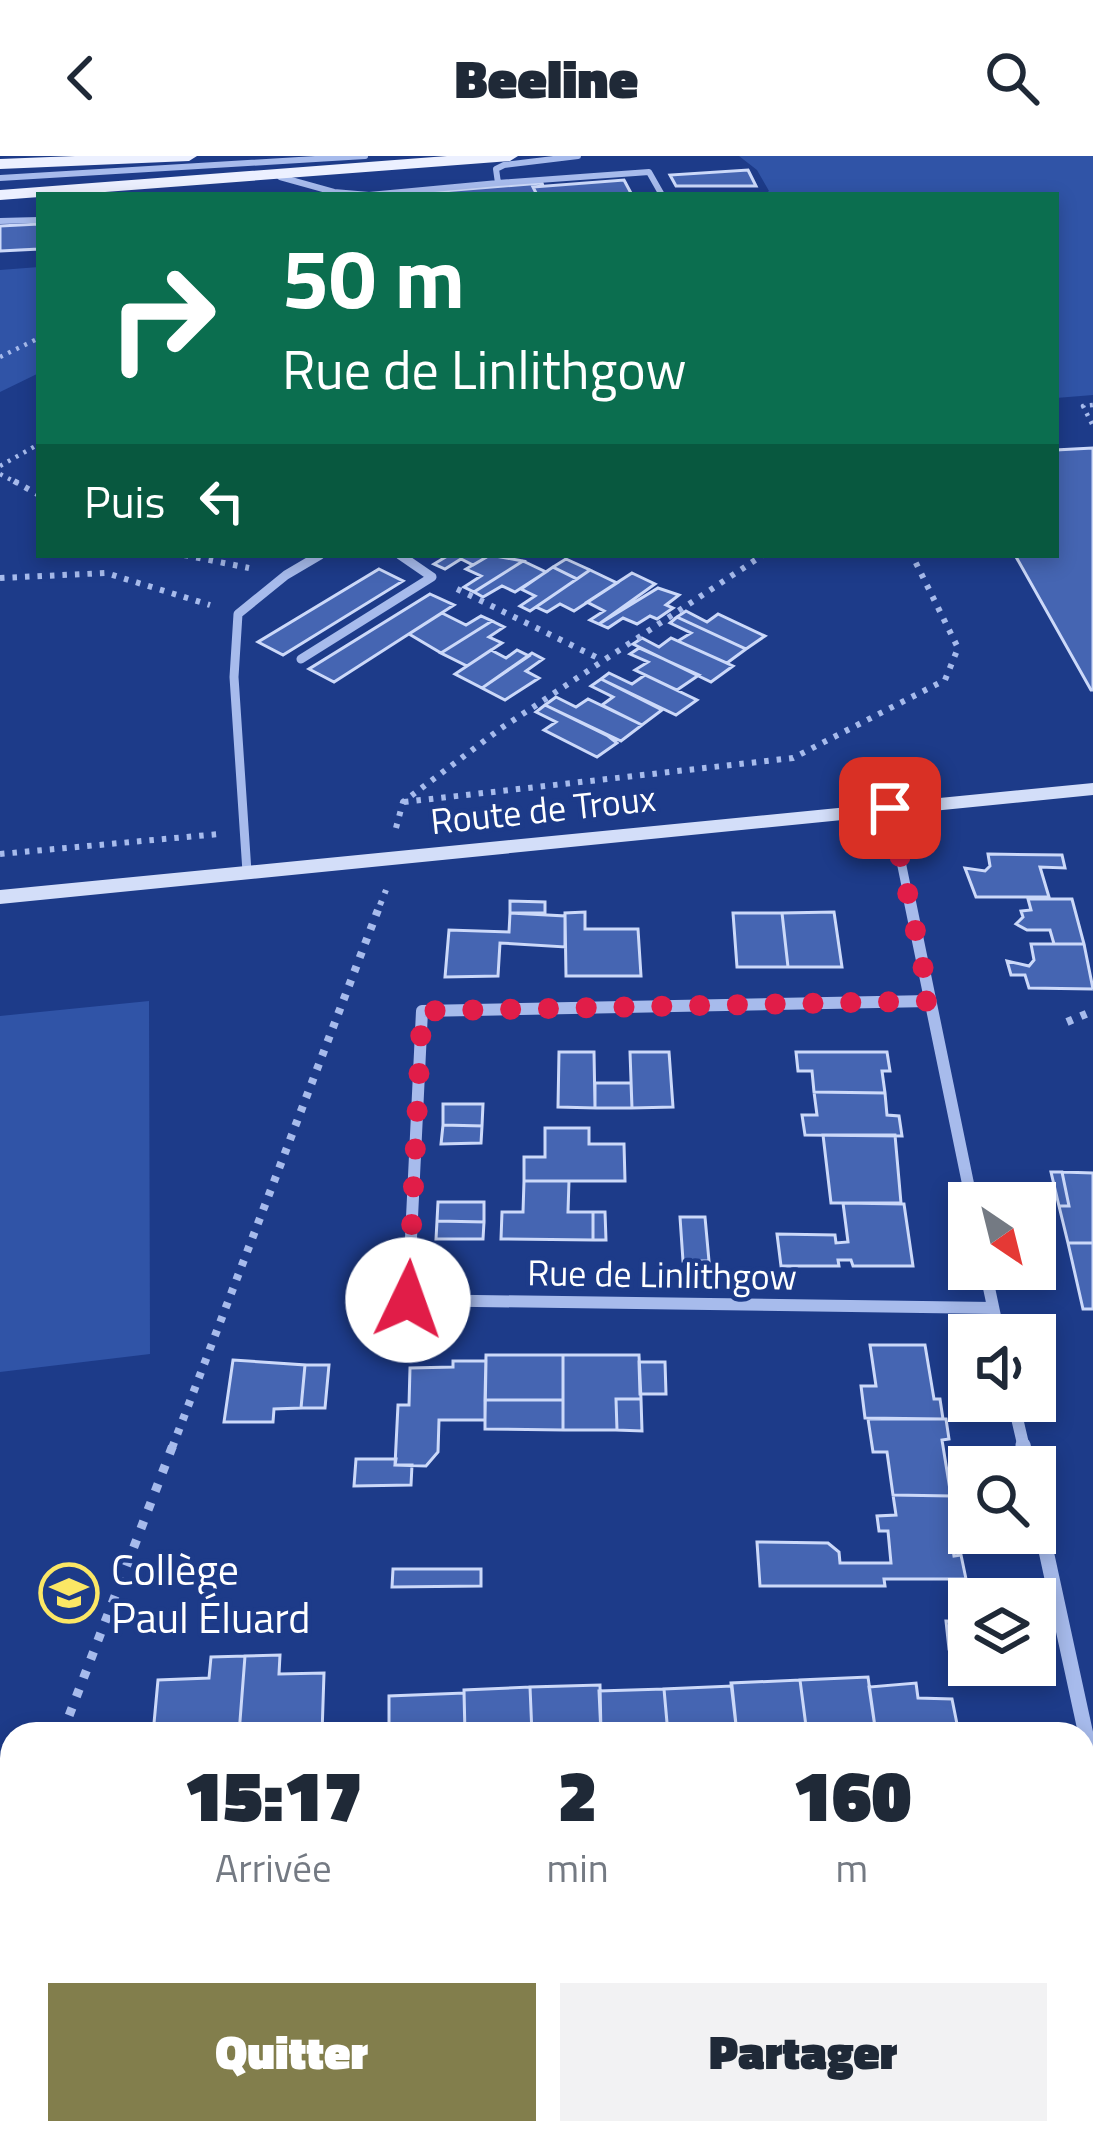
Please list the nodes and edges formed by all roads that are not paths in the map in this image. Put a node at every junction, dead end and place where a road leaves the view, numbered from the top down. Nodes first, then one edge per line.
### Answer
1 (189, 156) edge
2 (365, 156) edge
3 (510, 156) edge
4 (578, 156) edge
5 (0, 164) edge
6 (268, 176) junction
7 (0, 178) edge
8 (498, 183) junction
9 (318, 184) junction
10 (36, 192) edge
11 (42, 192) edge
12 (319, 192) edge
13 (333, 192) edge
14 (398, 192) edge
15 (660, 192) edge
16 (0, 195) edge
17 (36, 220) edge
18 (0, 221) edge
19 (315, 558) edge
20 (404, 558) edge
21 (301, 659) dead end
22 (1093, 789) edge
23 (890, 808) junction
24 (247, 872) junction
25 (0, 897) edge
26 (930, 1001) junction
27 (967, 1182) edge
28 (989, 1290) edge
29 (993, 1308) junction
30 (994, 1314) edge
31 (1047, 1554) edge
32 (1083, 1722) edge

1 - 5 main road
2 - 7 lane
3 - 6 main road
4 - 8 lane
6 - 9 lane
6 - 11 main road
8 - 14 lane
8 - 15 lane
9 - 12 lane
9 - 13 lane
10 - 16 main road
17 - 18 lane
19 - 24 street
20 - 21 street
22 - 23 street, Route de Troux
23 - 24 street, Route de Troux
23 - 26 street
24 - 25 street, Route de Troux
26 - 27 street
26 - 29 street, Rue de Linlithgow
28 - 29 street
29 - 30 street
31 - 32 street

